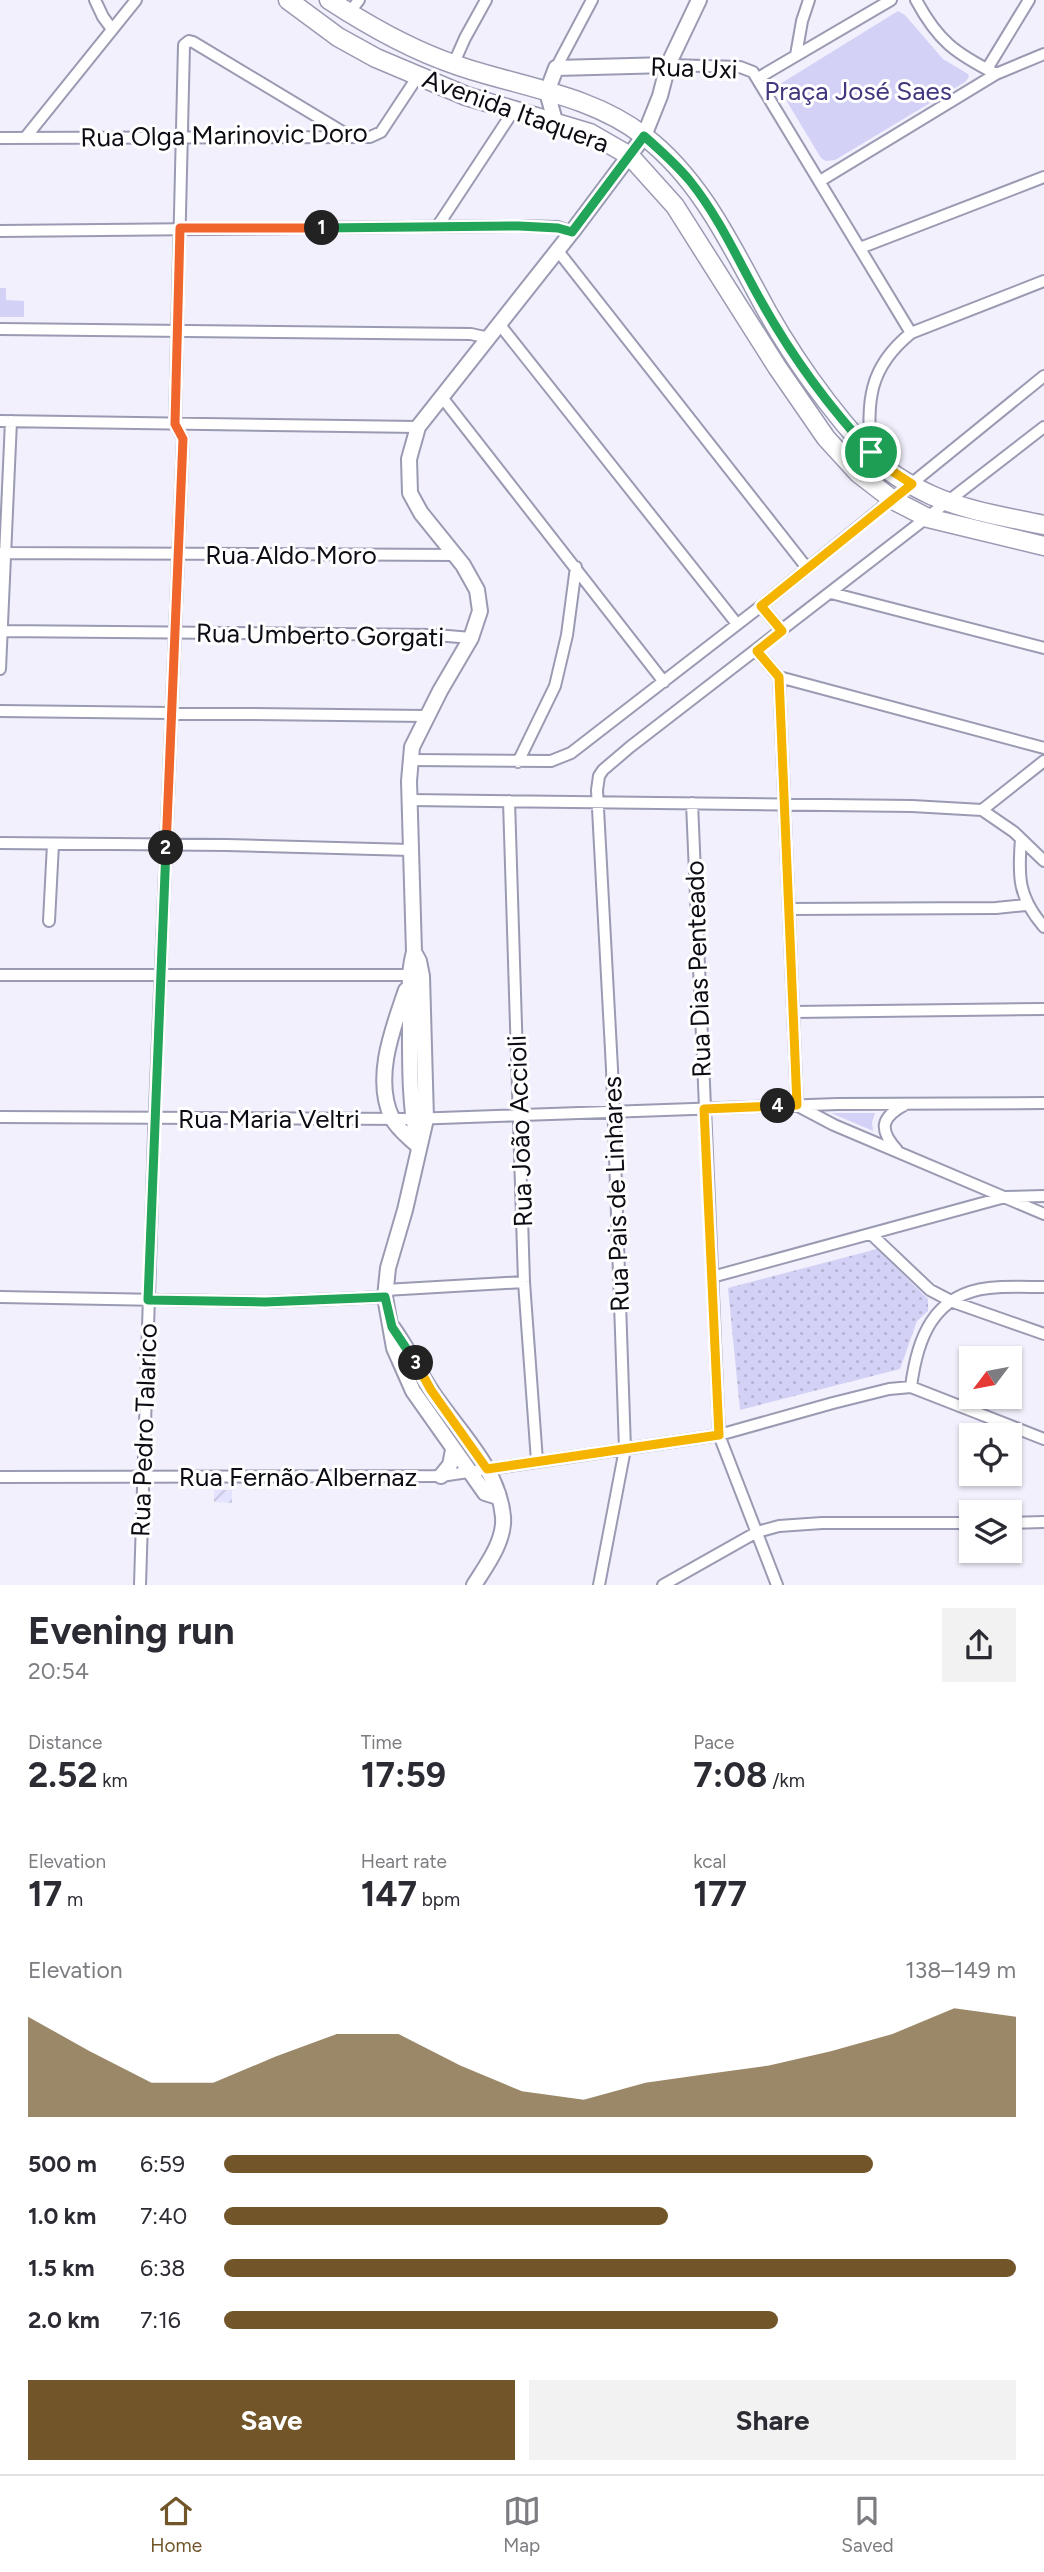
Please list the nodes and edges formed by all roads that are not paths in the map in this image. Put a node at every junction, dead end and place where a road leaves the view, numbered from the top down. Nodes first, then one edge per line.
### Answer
1 (95, 0) edge
2 (136, 0) edge
3 (288, 0) edge
4 (329, 0) edge
5 (486, 0) edge
6 (592, 0) edge
7 (699, 0) edge
8 (809, 0) edge
9 (891, 0) edge
10 (916, 0) edge
11 (1029, 0) edge
12 (354, 6) edge
13 (112, 29) junction
14 (1044, 54) edge
15 (796, 55) junction
16 (453, 65) junction
17 (668, 65) junction
18 (556, 68) junction
19 (991, 72) junction
20 (418, 76) junction
21 (758, 78) junction
22 (547, 92) junction
23 (514, 110) junction
24 (555, 121) junction
25 (644, 136) junction
26 (181, 137) junction
27 (351, 137) junction
28 (0, 138) edge
29 (25, 138) junction
30 (630, 156) junction
31 (1044, 177) edge
32 (820, 181) junction
33 (437, 227) junction
34 (180, 228) junction
35 (0, 231) edge
36 (572, 232) junction
37 (860, 248) junction
38 (558, 251) junction
39 (1044, 281) edge
40 (500, 325) junction
41 (0, 329) edge
42 (177, 332) junction
43 (911, 333) junction
44 (489, 338) junction
45 (1044, 376) edge
46 (441, 396) junction
47 (6, 421) edge
48 (175, 424) junction
49 (418, 427) junction
50 (1044, 427) edge
51 (871, 452) junction
52 (912, 484) junction
53 (893, 500) junction
54 (949, 502) junction
55 (928, 518) junction
56 (1044, 525) edge
57 (1044, 546) edge
58 (3, 553) edge
59 (177, 555) junction
60 (456, 555) junction
61 (576, 567) junction
62 (807, 568) junction
63 (831, 593) junction
64 (761, 606) junction
65 (737, 624) junction
66 (1, 631) edge
67 (782, 631) junction
68 (175, 634) junction
69 (471, 638) junction
70 (1044, 648) edge
71 (757, 651) junction
72 (0, 669) edge
73 (779, 677) junction
74 (664, 682) junction
75 (0, 711) edge
76 (172, 712) junction
77 (426, 716) junction
78 (1044, 748) edge
79 (410, 760) junction
80 (1044, 761) edge
81 (518, 762) junction
82 (409, 800) junction
83 (509, 801) junction
84 (599, 802) junction
85 (692, 803) junction
86 (785, 804) junction
87 (982, 810) junction
88 (1021, 839) junction
89 (0, 843) edge
90 (53, 844) junction
91 (166, 845) junction
92 (411, 850) junction
93 (1044, 861) edge
94 (1026, 905) junction
95 (789, 909) junction
96 (49, 921) dead end
97 (1044, 927) edge
98 (414, 952) junction
99 (160, 974) junction
100 (0, 975) edge
101 (410, 975) junction
102 (1044, 1009) edge
103 (793, 1012) junction
104 (1044, 1103) edge
105 (837, 1104) junction
106 (906, 1104) junction
107 (797, 1105) junction
108 (704, 1109) junction
109 (613, 1112) junction
110 (519, 1115) junction
111 (0, 1117) edge
112 (155, 1119) junction
113 (393, 1119) junction
114 (419, 1119) junction
115 (834, 1125) junction
116 (418, 1146) junction
117 (899, 1152) junction
118 (1044, 1196) edge
119 (1005, 1197) junction
120 (1044, 1214) edge
121 (871, 1234) junction
122 (712, 1277) junction
123 (524, 1282) junction
124 (1044, 1287) edge
125 (385, 1294) junction
126 (0, 1297) edge
127 (148, 1300) junction
128 (953, 1302) junction
129 (392, 1327) junction
130 (1044, 1334) edge
131 (911, 1387) junction
132 (719, 1435) junction
133 (1044, 1439) edge
134 (625, 1449) junction
135 (453, 1450) junction
136 (537, 1461) junction
137 (487, 1469) junction
138 (469, 1472) junction
139 (441, 1476) junction
140 (0, 1477) edge
141 (143, 1477) junction
142 (498, 1497) junction
143 (1022, 1522) edge
144 (1044, 1522) edge
145 (959, 1523) edge
146 (757, 1532) junction
147 (140, 1585) edge
148 (474, 1585) edge
149 (599, 1585) edge
150 (663, 1585) edge
151 (777, 1585) edge

1 - 13 street
2 - 13 street
3 - 20 main road, Avenida Itaquera
4 - 12 main road, Avenida Itaquera
5 - 16 street
6 - 18 street
7 - 17 street
8 - 15 street
9 - 15 street, Rua Uxi
10 - 19 street
11 - 19 street
12 - 16 main road, Avenida Itaquera
13 - 29 street
14 - 19 street
15 - 21 street, Rua Uxi
16 - 22 main road, Avenida Itaquera
17 - 18 street, Rua Uxi
17 - 21 street, Rua Uxi
17 - 25 street
18 - 22 street
19 - 32 street
20 - 23 main road, Avenida Itaquera
20 - 27 street, Rua Olga Marinovic Doro
21 - 32 street
22 - 24 street
22 - 25 main road, Avenida Itaquera
23 - 24 main road, Avenida Itaquera
23 - 33 street
24 - 30 main road, Avenida Itaquera
25 - 30 street
25 - 51 main road, Avenida Itaquera
26 - 27 street, Rua Olga Marinovic Doro
26 - 27 street, Rua Pedro Talarico
26 - 29 street, Rua Olga Marinovic Doro
26 - 34 street, Rua Pedro Talarico
28 - 29 street, Rua Olga Marinovic Doro
30 - 36 street
30 - 53 main road, Avenida Itaquera
31 - 37 street
32 - 37 street
33 - 34 street
33 - 36 street
34 - 35 street
34 - 42 street, Rua Pedro Talarico
36 - 38 street
37 - 43 street
38 - 40 street
38 - 62 street
39 - 43 street
40 - 44 street
40 - 65 street
41 - 42 street
42 - 44 street
42 - 48 street, Rua Pedro Talarico
43 - 51 street
44 - 46 street
45 - 52 street
46 - 49 street
46 - 61 street
47 - 48 street
47 - 58 street
48 - 49 street
48 - 59 street, Rua Pedro Talarico
49 - 60 street
50 - 54 street, Rua Pais de Linhares
51 - 52 main road, Avenida Itaquera
52 - 53 street
52 - 54 main road, Avenida Itaquera
53 - 55 main road, Avenida Itaquera
53 - 62 street
54 - 55 street, Rua Pais de Linhares
54 - 56 main road, Avenida Itaquera
55 - 57 main road, Avenida Itaquera
55 - 63 street, Rua Pais de Linhares
58 - 59 street, Rua Aldo Moro
58 - 66 street
59 - 60 street, Rua Aldo Moro
59 - 68 street, Rua Pedro Talarico
60 - 69 street
61 - 74 street
61 - 81 street
62 - 64 street
63 - 67 street, Rua Pais de Linhares
63 - 70 street
64 - 65 street
64 - 67 street
65 - 74 street
66 - 68 street, Rua Umberto Gorgati
66 - 72 street
67 - 71 street, Rua Pais de Linhares
68 - 69 street, Rua Umberto Gorgati
68 - 76 street, Rua Pedro Talarico
69 - 77 street
71 - 73 street
71 - 84 street, Rua Pais de Linhares
73 - 78 street
73 - 86 street
74 - 81 street
75 - 76 street
76 - 77 street
76 - 91 street, Rua Pedro Talarico
77 - 79 street
79 - 81 street
79 - 82 street
80 - 87 street
82 - 83 street
82 - 92 street
83 - 84 street
83 - 110 street, Rua João Accioli
84 - 85 street
84 - 109 street, Rua Pais de Linhares
85 - 86 street
85 - 108 street, Rua Dias Penteado
86 - 87 street
86 - 95 street
87 - 88 street
88 - 93 street
88 - 94 street
89 - 90 street
90 - 91 street
90 - 96 street
91 - 92 street
91 - 99 street, Rua Pedro Talarico
92 - 98 street
94 - 95 street
94 - 97 street
95 - 103 street
98 - 101 street
98 - 114 street
99 - 100 street
99 - 101 street
99 - 112 street, Rua Pedro Talarico
101 - 113 street
101 - 114 street
102 - 103 street
103 - 107 street
104 - 106 street, Rua Maria Veltri
105 - 106 street, Rua Maria Veltri
105 - 107 street, Rua Maria Veltri
105 - 115 street
106 - 117 street
107 - 108 street, Rua Maria Veltri
107 - 115 street
108 - 109 street, Rua Maria Veltri
108 - 122 street, Rua Dias Penteado
109 - 110 street, Rua Maria Veltri
109 - 134 street, Rua Pais de Linhares
110 - 114 street, Rua Maria Veltri
110 - 123 street, Rua João Accioli
111 - 112 street, Rua Maria Veltri
112 - 113 street, Rua Maria Veltri
112 - 127 street, Rua Pedro Talarico
113 - 114 street, Rua Maria Veltri
113 - 116 street
114 - 116 street
115 - 117 street
116 - 125 street
117 - 119 street
118 - 119 street
119 - 120 street
119 - 121 street
121 - 122 street
121 - 128 street
122 - 132 street, Rua Dias Penteado
123 - 125 street
123 - 136 street, Rua João Accioli
124 - 128 street
125 - 127 street
125 - 129 street
126 - 127 street
127 - 141 street, Rua Pedro Talarico
128 - 130 street
128 - 131 street
129 - 135 street
129 - 137 street
131 - 132 street, Rua Fernão Albernaz
131 - 133 street
132 - 134 street, Rua Fernão Albernaz
132 - 146 street, Rua Dias Penteado
134 - 136 street, Rua Fernão Albernaz
134 - 149 street, Rua Pais de Linhares
135 - 138 street
135 - 139 street
136 - 137 street, Rua Fernão Albernaz
137 - 138 street, Rua Fernão Albernaz
137 - 142 street
138 - 139 street, Rua Fernão Albernaz
138 - 142 street
139 - 141 street, Rua Fernão Albernaz
140 - 141 street, Rua Fernão Albernaz
141 - 147 street, Rua Pedro Talarico
142 - 148 street
143 - 144 street
145 - 146 street
146 - 150 street
146 - 151 street, Rua Dias Penteado

